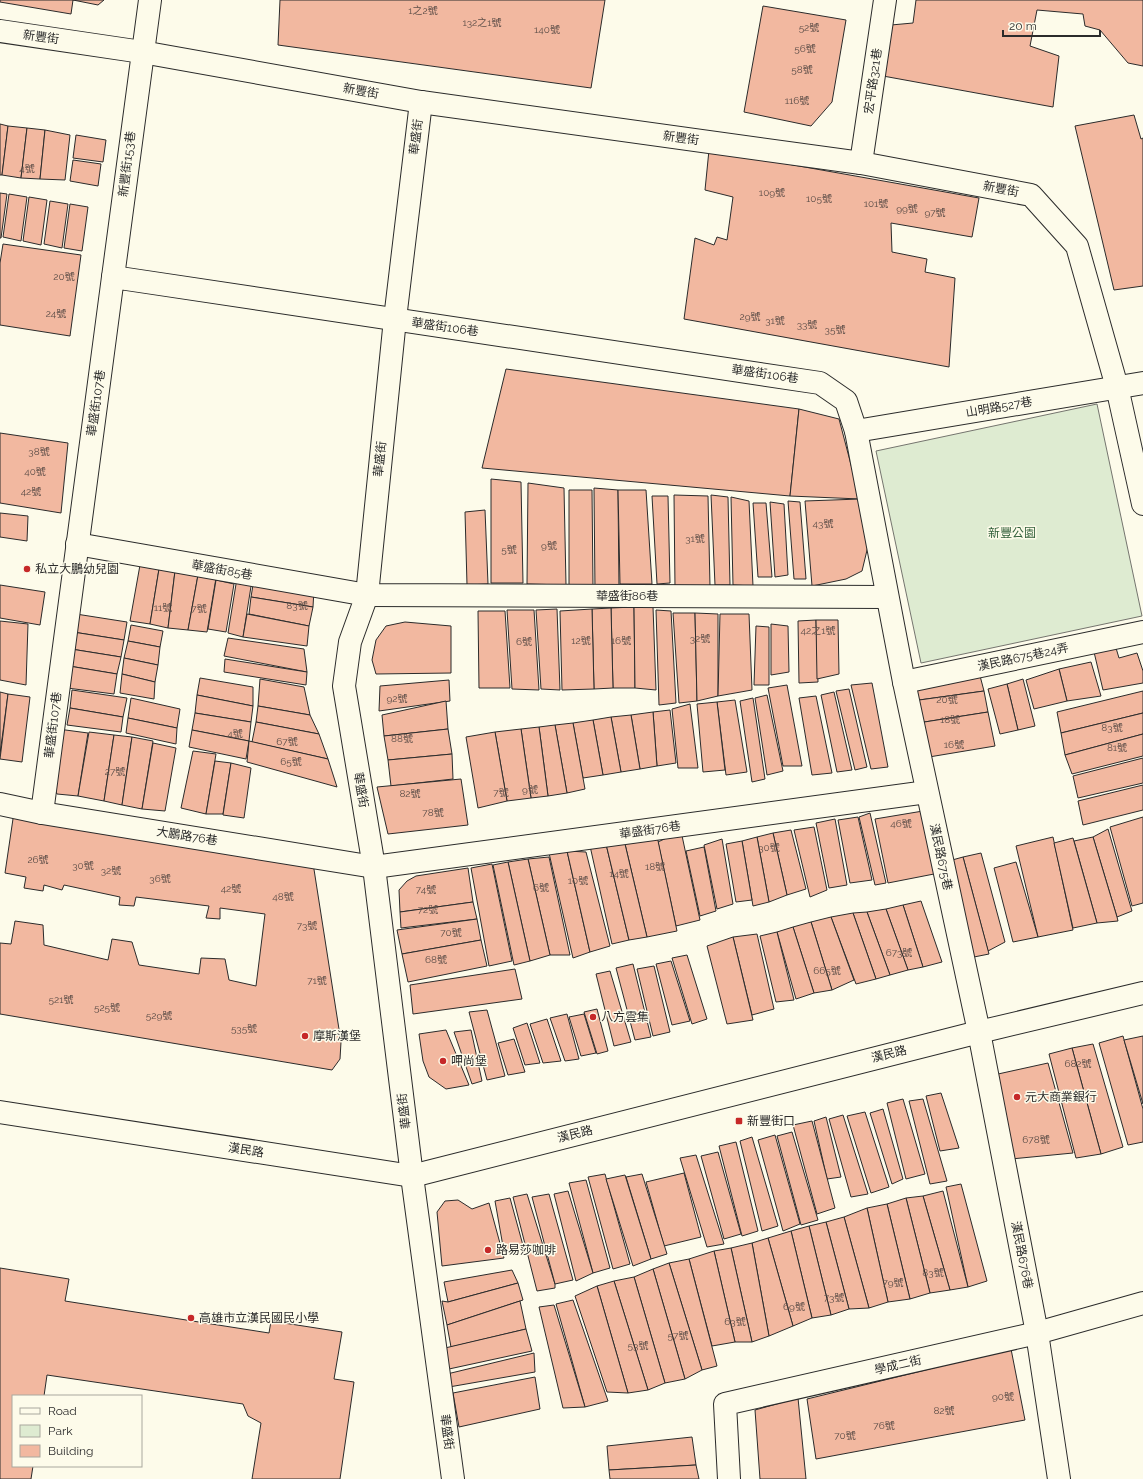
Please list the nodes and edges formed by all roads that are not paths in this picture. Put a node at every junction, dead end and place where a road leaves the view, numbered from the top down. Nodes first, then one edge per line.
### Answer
1 (150, 0) edge
2 (885, 0) edge
3 (0, 31) edge
4 (142, 52) junction
5 (421, 102) junction
6 (861, 163) junction
7 (113, 277) junction
8 (395, 319) junction
9 (1143, 383) edge
10 (1117, 387) junction
11 (856, 431) junction
12 (1143, 504) edge
13 (77, 544) junction
14 (367, 595) junction
15 (887, 597) junction
16 (1143, 632) edge
17 (904, 682) junction
18 (927, 792) junction
19 (0, 804) edge
20 (42, 813) junction
21 (374, 867) junction
22 (1143, 992) edge
23 (979, 1032) junction
24 (0, 1112) edge
25 (412, 1176) junction
26 (1143, 1303) edge
27 (1037, 1334) junction
28 (453, 1479) edge
29 (729, 1479) edge
30 (1059, 1479) edge

1 - 4 street, 新豐街153巷
2 - 6 street, 宏平路321巷
3 - 4 street, 新豐街
4 - 5 street, 新豐街
4 - 7 street, 新豐街153巷
5 - 6 street, 新豐街
5 - 8 street, 華盛街
6 - 10 street, 新豐街
7 - 8 street
7 - 13 street, 華盛街107巷
8 - 11 street, 華盛街106巷
8 - 14 street, 華盛街
9 - 10 street, 山明路527巷
10 - 11 street, 山明路527巷
10 - 12 street, 新豐街
11 - 15 street, 華盛街106巷
13 - 14 street, 華盛街85巷
13 - 20 street, 華盛街107巷
14 - 15 street, 華盛街86巷
14 - 21 street, 華盛街
15 - 17 street, 華盛街106巷
16 - 17 street, 漢民路675巷24弄
17 - 18 street, 漢民路675巷
18 - 21 street, 華盛街76巷
18 - 23 street, 漢民路675巷
19 - 20 street, 大鵬路76巷
20 - 21 street, 大鵬路76巷
21 - 25 street, 華盛街
22 - 23 street, 漢民路
23 - 25 street, 漢民路
23 - 27 street, 漢民路676巷
24 - 25 street, 漢民路
25 - 28 street, 華盛街
26 - 27 street, 學成二街
27 - 29 street, 學成二街
27 - 30 street, 漢民路676巷

